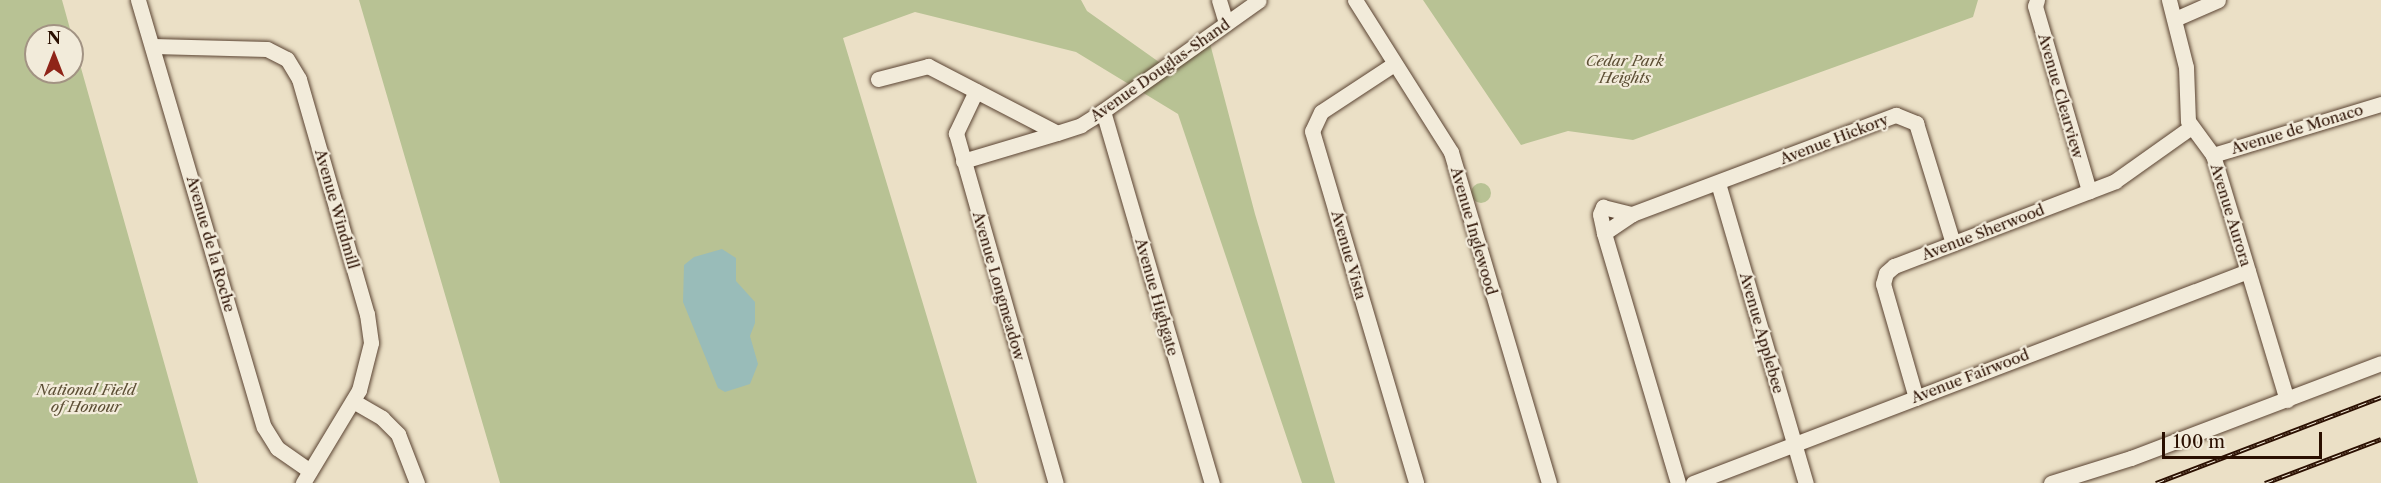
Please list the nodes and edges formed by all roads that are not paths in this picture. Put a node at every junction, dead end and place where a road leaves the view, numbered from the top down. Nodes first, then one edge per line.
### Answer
1 (138, 0) edge
2 (1219, 0) edge
3 (1259, 0) edge
4 (1355, 0) edge
5 (2037, 0) edge
6 (2169, 0) edge
7 (2218, 0) edge
8 (2175, 19) junction
9 (1226, 23) junction
10 (153, 46) junction
11 (1394, 64) junction
12 (878, 79) dead end
13 (976, 91) junction
14 (2381, 104) edge
15 (1103, 111) junction
16 (2191, 127) junction
17 (1057, 133) junction
18 (2213, 154) junction
19 (963, 161) junction
20 (1718, 183) junction
21 (2089, 191) junction
22 (1953, 243) junction
23 (2248, 271) junction
24 (2381, 363) edge
25 (1916, 398) junction
26 (2287, 400) junction
27 (353, 401) junction
28 (1795, 444) junction
29 (306, 477) edge
30 (417, 483) edge
31 (1056, 483) edge
32 (1212, 483) edge
33 (1416, 483) edge
34 (1549, 483) edge
35 (1678, 483) edge
36 (1693, 483) edge
37 (1806, 483) edge
38 (2051, 483) edge

1 - 10 street, Avenue de la Roche
2 - 9 street
3 - 9 street, Avenue Douglas-Shand
4 - 11 street, Avenue Inglewood
5 - 21 street, Avenue Clearview
6 - 8 street, Avenue Aurora
7 - 8 street
8 - 16 street, Avenue Aurora
9 - 15 street, Avenue Douglas-Shand
10 - 27 street, Avenue Windmill
10 - 29 street, Avenue de la Roche
11 - 33 street, Avenue Vista
11 - 34 street, Avenue Inglewood
12 - 13 street
13 - 17 street
13 - 19 street, Avenue Longmeadow
14 - 18 street, Avenue de Monaco
15 - 17 street, Avenue Douglas-Shand
15 - 32 street, Avenue Highgate
16 - 18 street, Avenue Aurora
16 - 21 street, Avenue Sherwood
17 - 19 street, Avenue Douglas-Shand
18 - 23 street, Avenue Aurora
19 - 31 street, Avenue Longmeadow
20 - 22 street, Avenue Hickory
20 - 28 street, Avenue Applebee
20 - 35 street, Avenue Hickory
21 - 22 street, Avenue Sherwood
22 - 25 street, Avenue Sherwood
23 - 25 street, Avenue Fairwood
23 - 26 street, Avenue Aurora
24 - 26 street
25 - 28 street, Avenue Fairwood
26 - 38 street
27 - 29 street, Avenue Windmill
27 - 30 street
28 - 36 street, Avenue Fairwood
28 - 37 street, Avenue Applebee

